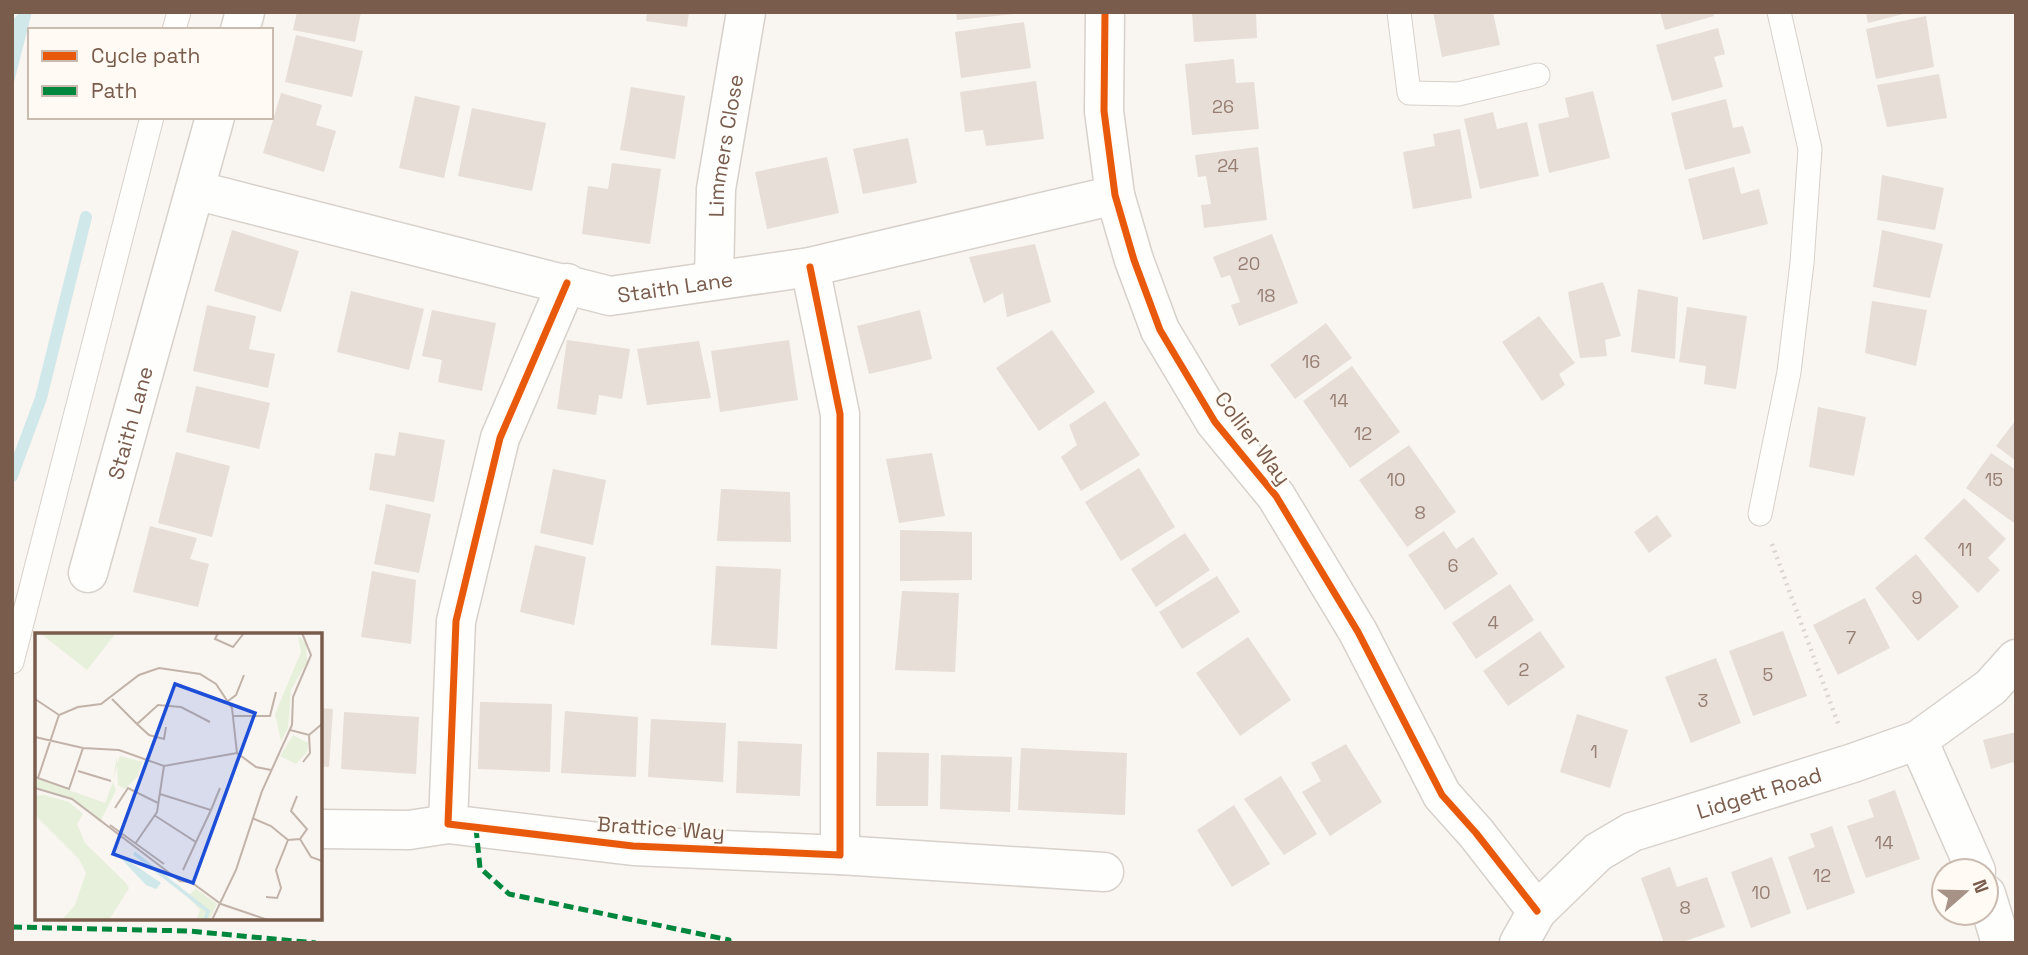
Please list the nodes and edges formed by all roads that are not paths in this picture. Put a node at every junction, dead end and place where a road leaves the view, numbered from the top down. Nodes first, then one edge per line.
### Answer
1 (746, 12) edge
2 (1105, 12) edge
3 (1399, 12) edge
4 (1779, 12) edge
5 (1538, 75) dead end
6 (151, 119) edge
7 (214, 119) edge
8 (195, 190) junction
9 (1115, 195) junction
10 (810, 267) junction
11 (714, 280) junction
12 (567, 283) junction
13 (1760, 514) road end
14 (88, 573) dead end
15 (2016, 659) edge
16 (12, 662) edge
17 (1918, 740) junction
18 (448, 824) junction
19 (322, 829) edge
20 (840, 855) junction
21 (1970, 857) edge
22 (1104, 872) dead end
23 (1528, 927) edge

1 - 11 street, Limmers Close
2 - 9 street, Collier Way
3 - 5 lane
4 - 13 lane
6 - 16 lane
7 - 8 street, Staith Lane
8 - 12 street, Staith Lane
8 - 14 street, Staith Lane
9 - 10 street, Staith Lane
9 - 23 street, Collier Way
10 - 11 street, Staith Lane
10 - 20 street
11 - 12 street, Staith Lane
12 - 18 street
15 - 17 street, Lidgett Road
17 - 21 street
17 - 23 street, Lidgett Road
18 - 19 street, Brattice Way
18 - 20 street, Brattice Way
20 - 22 street, Brattice Way

